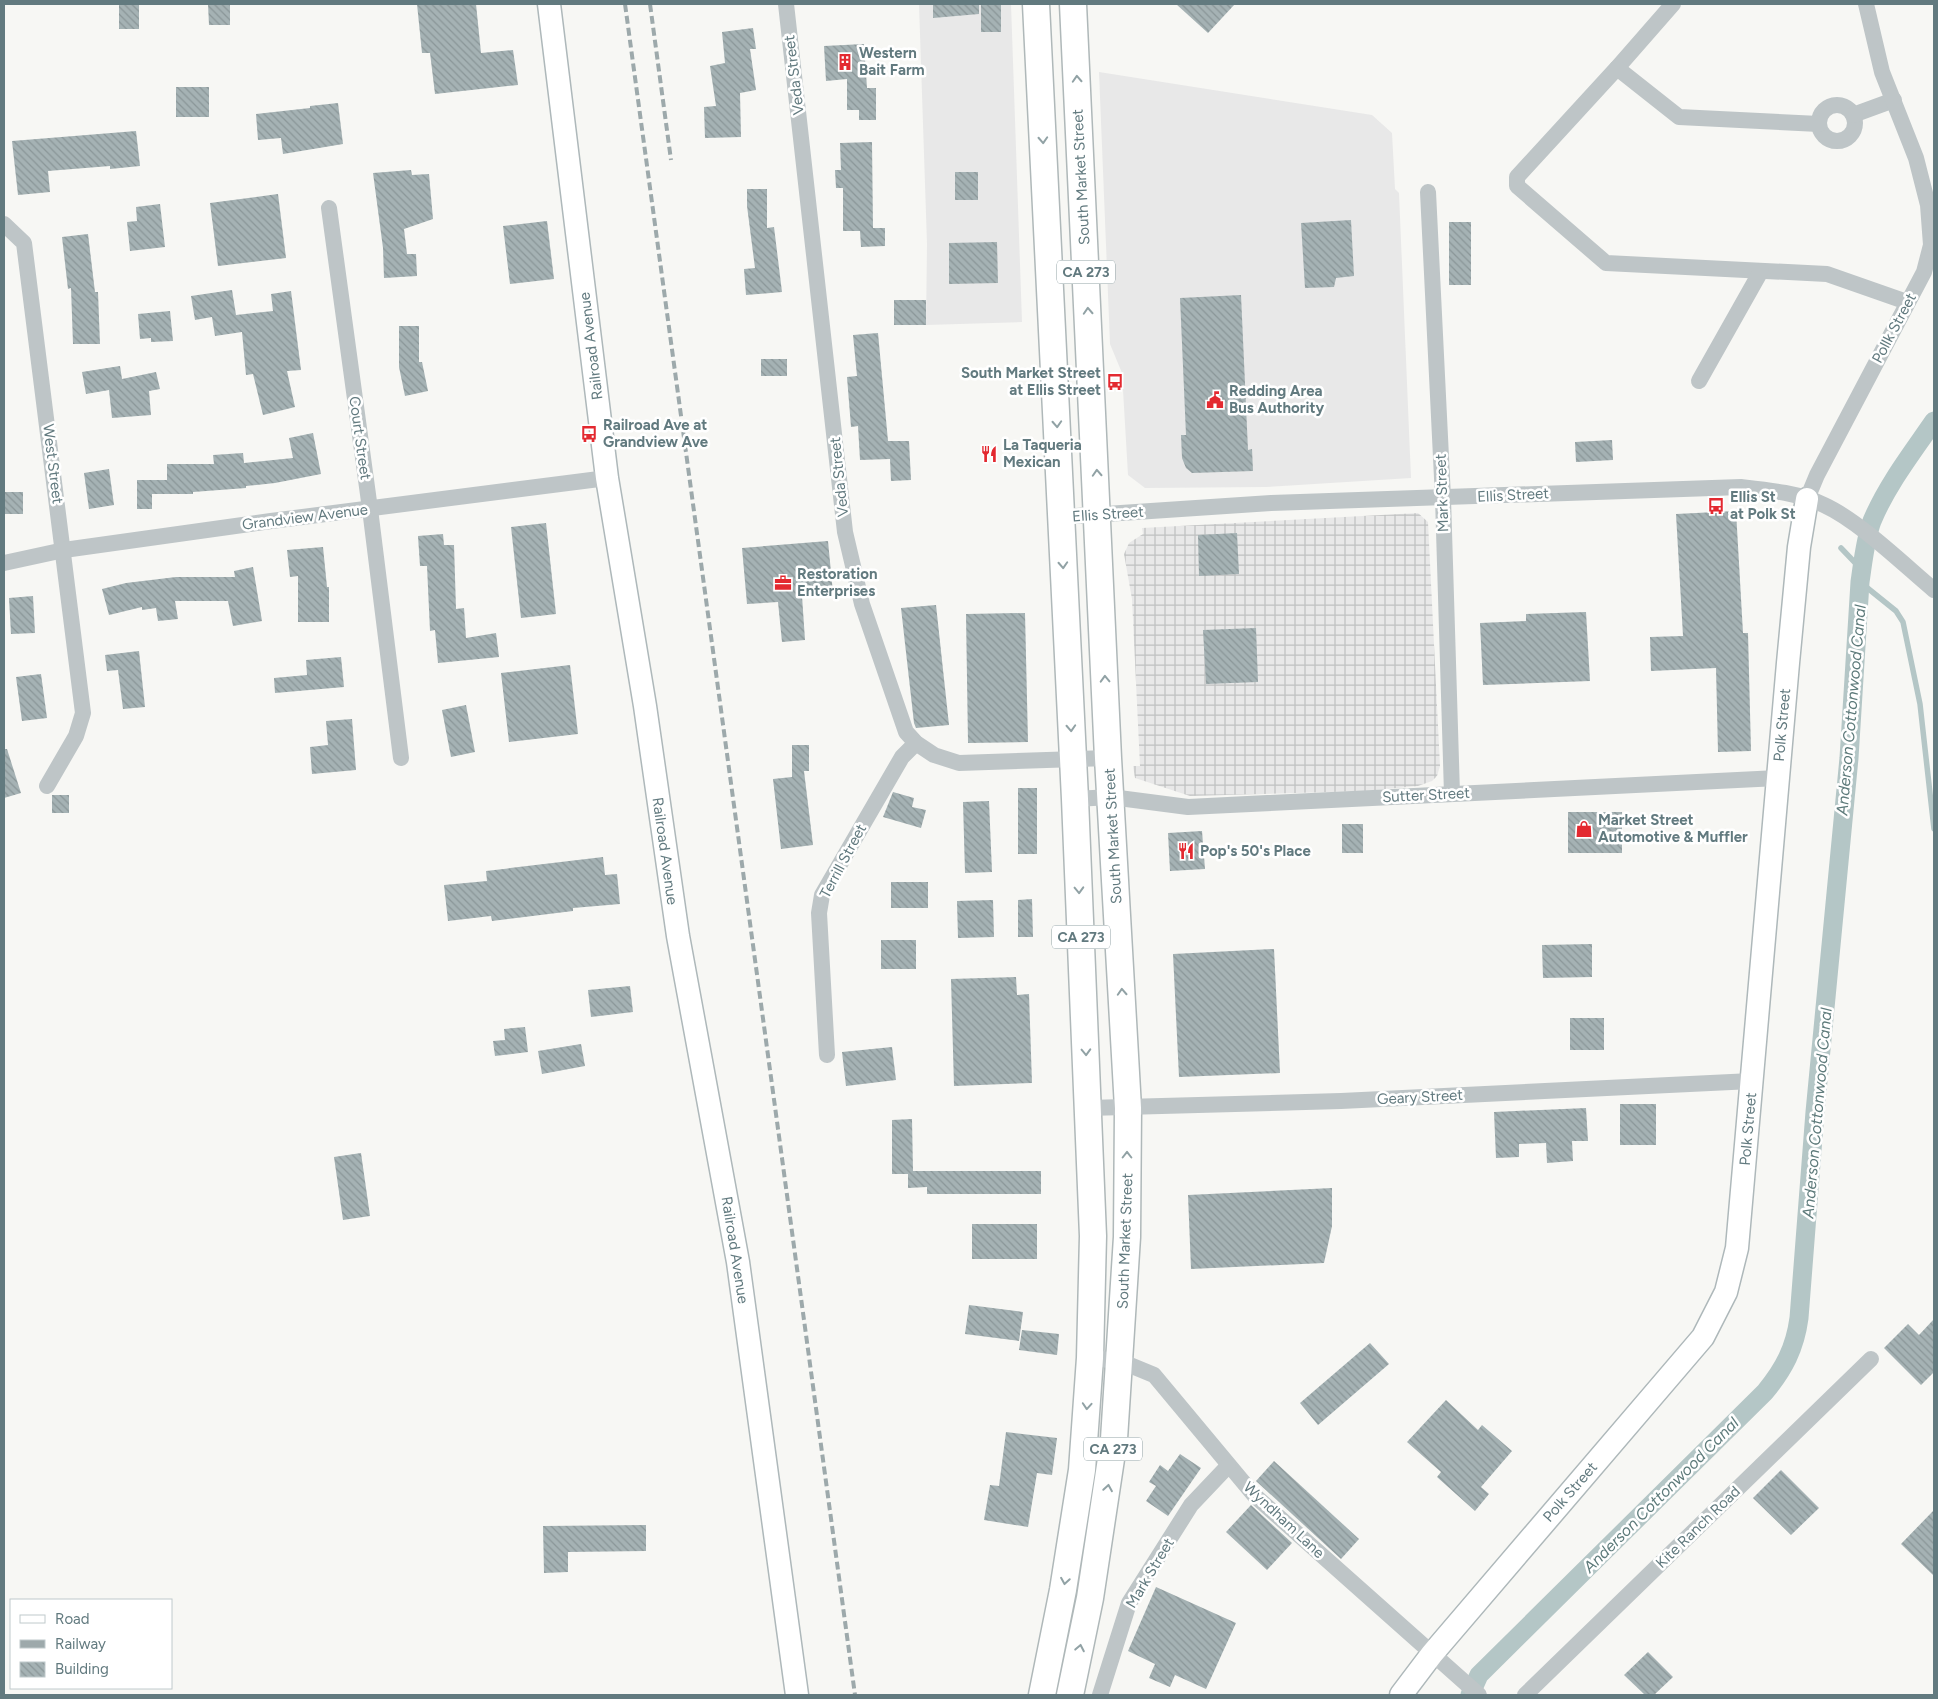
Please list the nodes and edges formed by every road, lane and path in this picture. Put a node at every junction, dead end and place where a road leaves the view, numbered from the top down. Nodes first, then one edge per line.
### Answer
1 (549, 4) edge
2 (786, 4) edge
3 (1036, 4) edge
4 (1073, 4) edge
5 (1673, 4) edge
6 (1866, 4) edge
7 (1617, 68) junction
8 (1894, 100) junction
9 (1854, 115) junction
10 (1819, 124) junction
11 (1428, 192) dead end
12 (1082, 199) junction
13 (1046, 204) junction
14 (329, 208) dead end
15 (4, 224) edge
16 (1761, 271) junction
17 (1907, 302) junction
18 (1699, 381) dead end
19 (607, 478) junction
20 (1442, 498) junction
21 (1807, 499) junction
22 (370, 508) junction
23 (1099, 514) junction
24 (1061, 517) junction
25 (64, 550) junction
26 (4, 563) edge
27 (1934, 590) edge
28 (916, 743) junction
29 (401, 758) dead end
30 (1108, 758) junction
31 (1072, 759) junction
32 (1778, 778) junction
33 (47, 786) dead end
34 (1452, 794) junction
35 (1111, 797) junction
36 (1075, 799) junction
37 (827, 1055) dead end
38 (1752, 1081) junction
39 (1088, 1108) junction
40 (1128, 1108) junction
41 (1090, 1358) junction
42 (1870, 1359) dead end
43 (1120, 1361) junction
44 (1228, 1466) junction
45 (1432, 1654) junction
46 (797, 1695) edge
47 (1042, 1695) edge
48 (1070, 1695) edge
49 (1100, 1695) edge
50 (1401, 1695) edge
51 (1479, 1695) edge
52 (1525, 1695) edge

1 - 19 main road, Railroad Avenue
2 - 28 street, Veda Street
3 -> 13 main road, CA 273
12 -> 4 main road, South Market Street / CA 273
5 - 7 street
6 - 8 street, Pollk Street
7 - 10 street
7 - 16 street
8 - 9 street
8 - 17 street, Pollk Street
9 - 10 street
9 - 10 street
11 - 20 street, Mark Street
12 - 13 main road
23 -> 12 main road, South Market Street / CA 273
13 -> 24 main road, CA 273
14 - 22 street, Court Street
15 - 25 street, West Street
16 - 17 street
16 - 18 street
17 - 21 street, Pollk Street
19 - 22 street, Grandview Avenue
19 - 46 main road, Railroad Avenue
20 - 21 street, Ellis Street
20 - 23 street, Ellis Street
20 - 34 street, Mark Street
21 - 27 street, Ellis Street
21 - 32 main road, Polk Street
22 - 25 street, Grandview Avenue
22 - 29 street, Court Street
23 - 24 street, Ellis Street
30 -> 23 main road, South Market Street / CA 273
24 -> 31 main road, CA 273
25 - 26 street, Grandview Avenue
25 - 33 street, West Street
28 - 31 street, Veda Street
28 - 37 street, Terrill Street
30 - 31 street, Veda Street
30 - 35 main road, South Market Street / CA 273
31 - 36 main road, CA 273
32 - 34 street, Sutter Street
32 - 38 main road, Polk Street
34 - 35 street, Sutter Street
35 - 36 street, Sutter Street
40 -> 35 main road, South Market Street / CA 273
36 -> 39 main road, CA 273
38 - 40 street, Geary Street
38 - 45 main road, Polk Street
39 - 40 street, Geary Street
39 - 41 main road, CA 273
43 -> 40 main road, South Market Street / CA 273
41 - 43 street, Wyndham Lane
41 -> 47 main road, CA 273
42 - 52 street, Kite Ranch Road
43 - 44 street, Wyndham Lane
48 -> 43 main road, South Market Street / CA 273
44 - 45 street, Wyndham Lane
44 - 49 street, Mark Street
45 - 50 main road, Polk Street
45 - 51 street, Wyndham Lane

